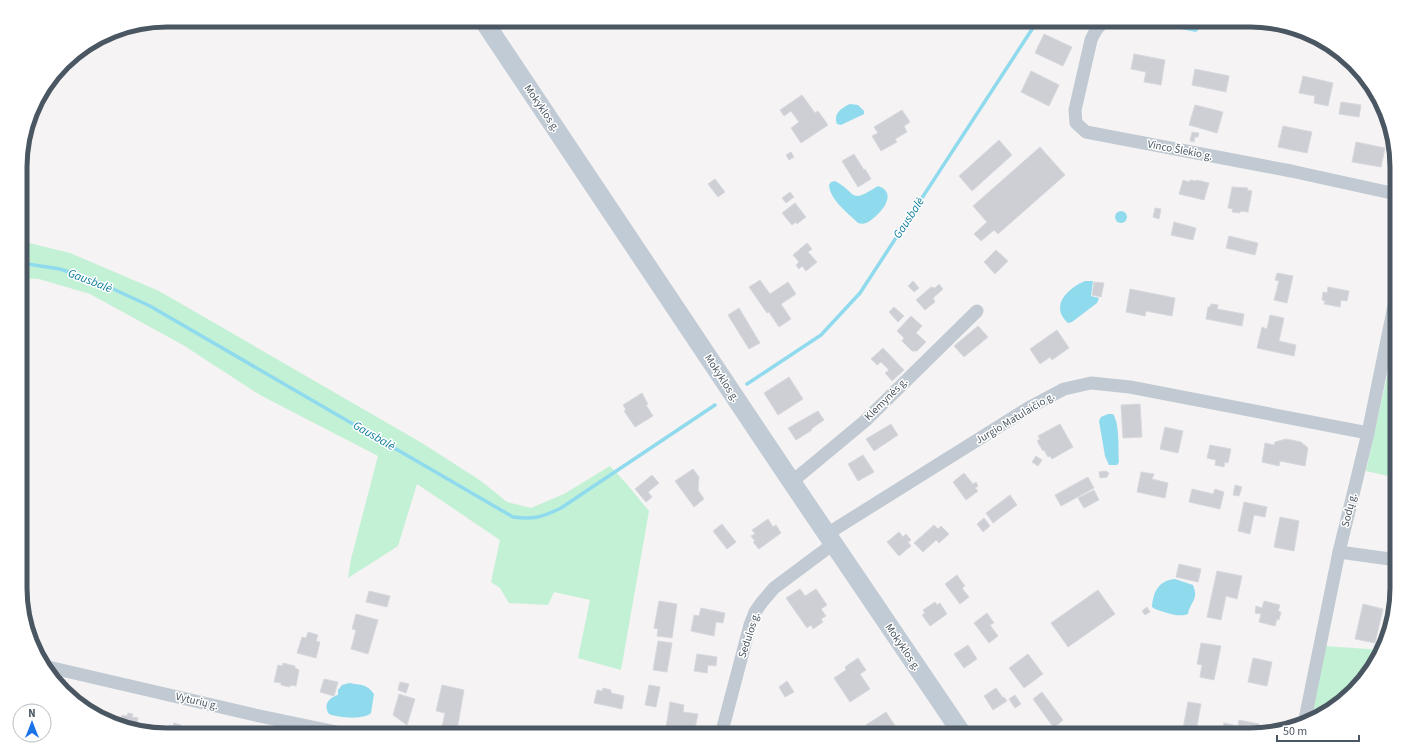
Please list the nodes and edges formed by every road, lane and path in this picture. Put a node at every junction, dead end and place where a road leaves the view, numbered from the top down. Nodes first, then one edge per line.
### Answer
1 (488, 27) edge
2 (1098, 27) edge
3 (1390, 193) edge
4 (977, 311) dead end
5 (1390, 325) edge
6 (1368, 433) junction
7 (790, 481) junction
8 (830, 539) junction
9 (1339, 552) junction
10 (1390, 559) edge
11 (52, 668) edge
12 (1306, 716) edge
13 (317, 728) edge
14 (723, 728) edge
15 (958, 728) edge

1 - 7 main road, Mokyklos g.
2 - 3 street, Vinco Šlekio g.
4 - 7 street, Klemynės g.
5 - 6 street, Sodų g.
6 - 8 street, Jurgio Matulaičio g.
6 - 9 street, Sodų g.
7 - 8 main road, Mokyklos g.
8 - 14 street, Sedulos g.
8 - 15 main road, Mokyklos g.
9 - 10 street
9 - 12 street, Sodų g.
11 - 13 street, Vyturių g.

